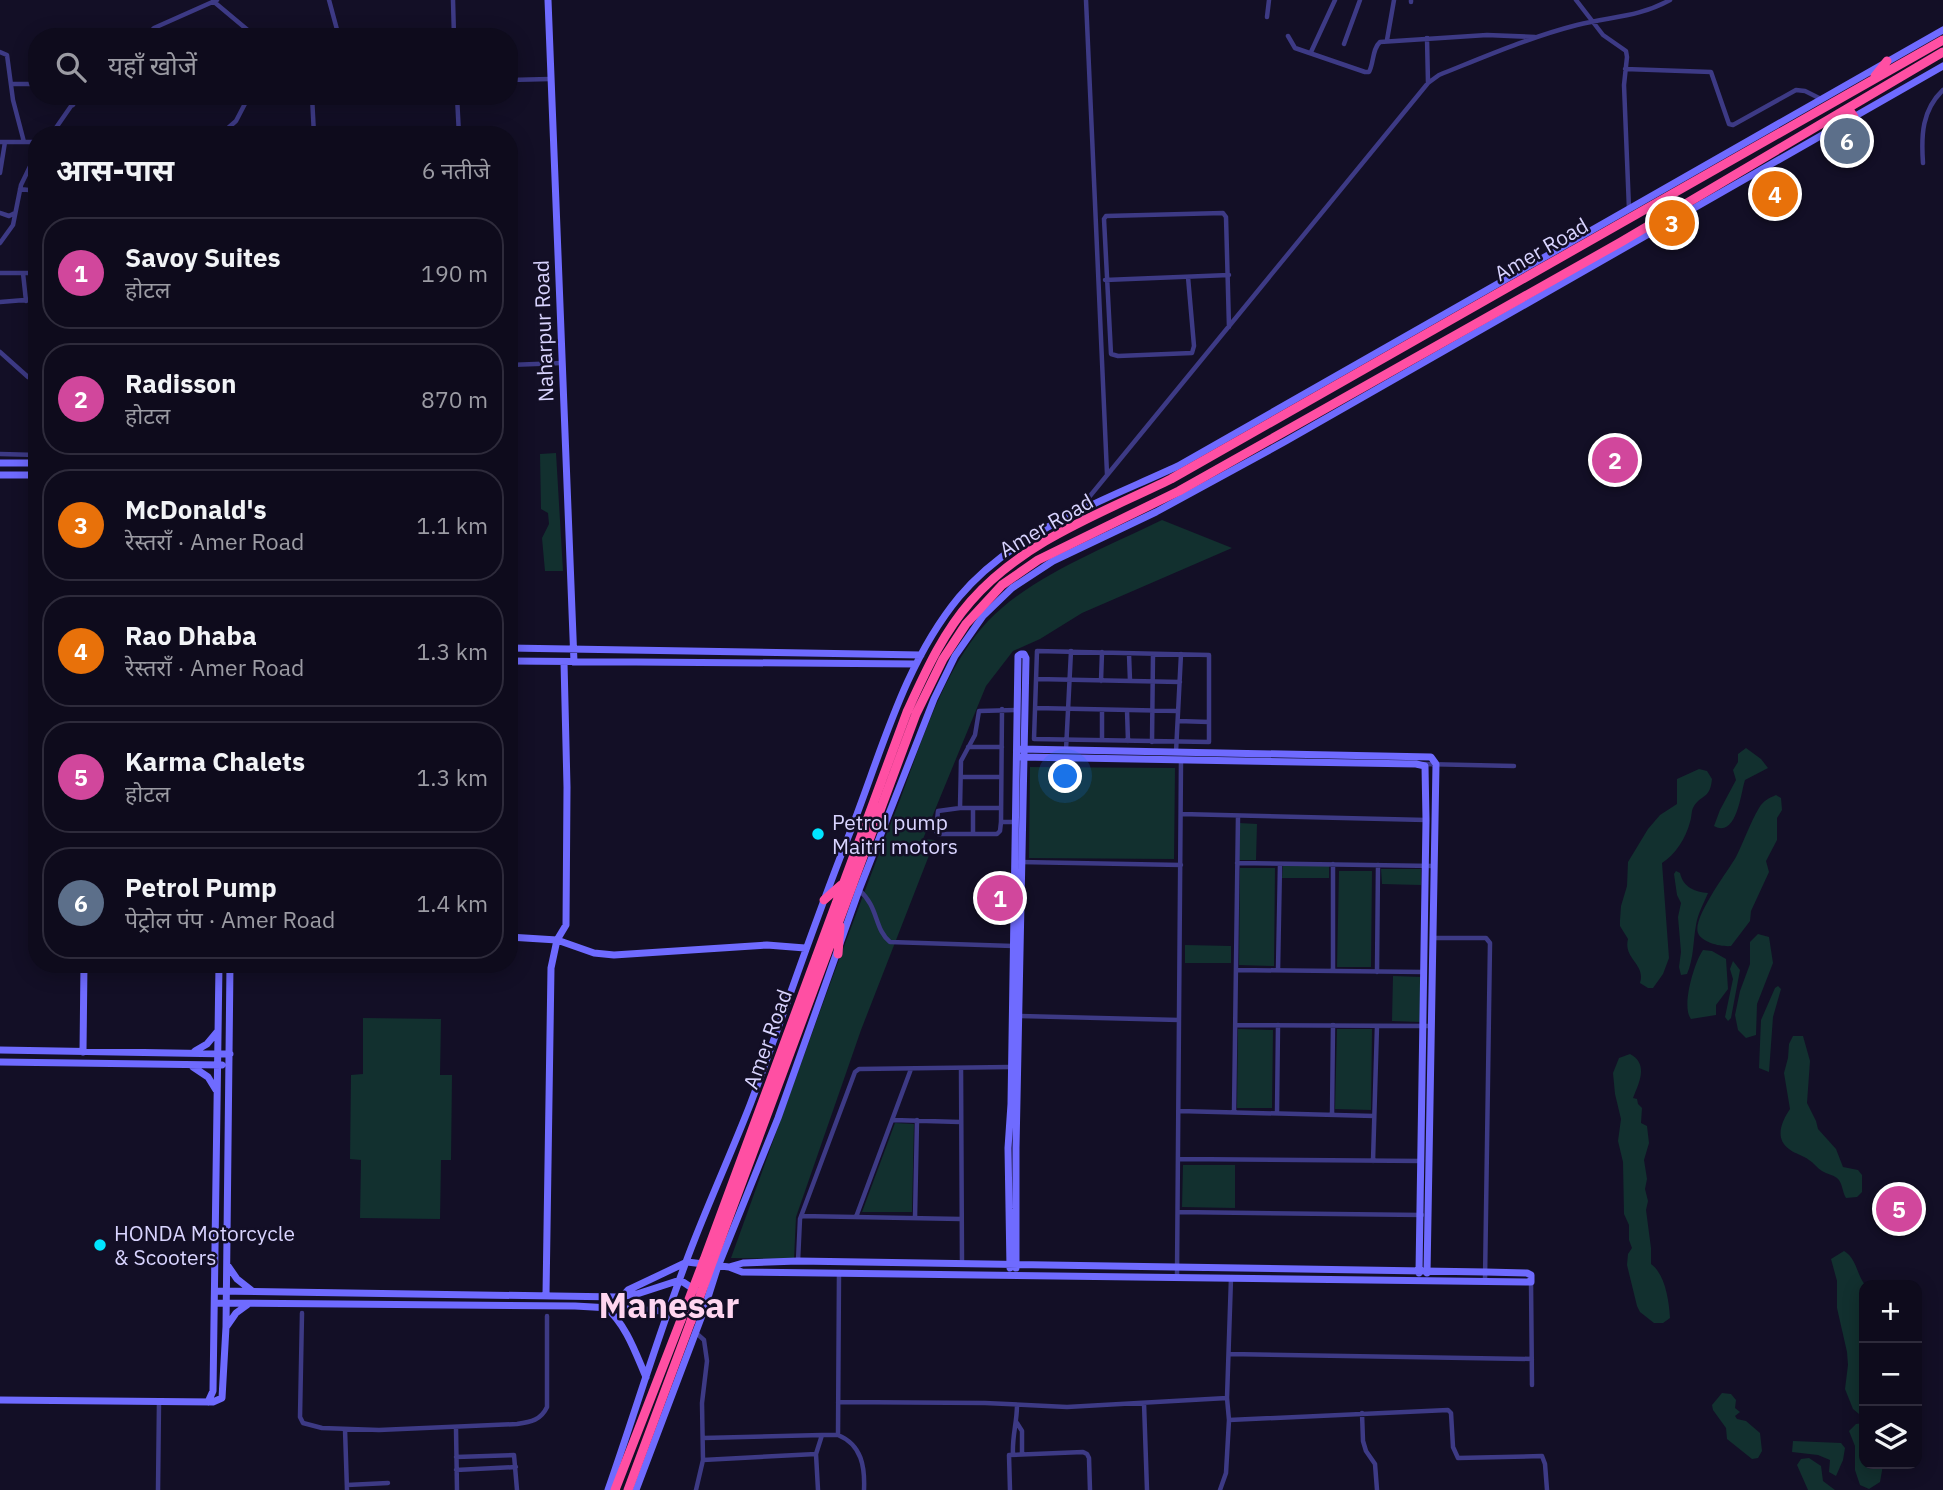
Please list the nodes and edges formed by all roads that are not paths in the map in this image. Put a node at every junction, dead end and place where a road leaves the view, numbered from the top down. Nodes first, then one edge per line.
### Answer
1 (329, 0) edge
2 (453, 0) edge
3 (548, 0) edge
4 (1086, 0) edge
5 (1269, 0) edge
6 (1335, 0) edge
7 (1360, 0) edge
8 (1394, 0) edge
9 (1576, 0) edge
10 (1670, 0) edge
11 (215, 1) edge
12 (1267, 16) dead end
13 (1593, 21) junction
14 (153, 28) edge
15 (246, 28) edge
16 (337, 28) edge
17 (454, 28) edge
18 (1943, 30) edge
19 (1288, 36) dead end
20 (1536, 37) junction
21 (1427, 38) junction
22 (1387, 40) junction
23 (1943, 40) edge
24 (1344, 44) dead end
25 (0, 52) edge
26 (1311, 52) junction
27 (1943, 52) edge
28 (1887, 61) junction
29 (1943, 66) edge
30 (1625, 69) junction
31 (550, 79) junction
32 (518, 80) edge
33 (1872, 80) junction
34 (1427, 83) junction
35 (10, 84) junction
36 (28, 84) edge
37 (1943, 90) edge
38 (1821, 99) junction
39 (73, 105) edge
40 (244, 105) edge
41 (312, 105) edge
42 (457, 105) edge
43 (1848, 108) junction
44 (1854, 117) junction
45 (58, 126) edge
46 (230, 126) edge
47 (314, 126) edge
48 (459, 126) edge
49 (3, 142) edge
50 (24, 142) junction
51 (28, 142) edge
52 (1769, 160) junction
53 (1923, 163) dead end
54 (28, 171) edge
55 (0, 173) edge
56 (20, 189) junction
57 (28, 190) edge
58 (1631, 212) junction
59 (0, 213) edge
60 (16, 213) junction
61 (0, 243) edge
62 (0, 273) edge
63 (23, 273) junction
64 (28, 273) edge
65 (1229, 275) junction
66 (1188, 277) junction
67 (1105, 280) junction
68 (26, 301) joint
69 (0, 302) edge
70 (1229, 327) junction
71 (0, 352) edge
72 (562, 363) junction
73 (518, 365) edge
74 (28, 377) edge
75 (0, 454) edge
76 (28, 455) edge
77 (0, 463) edge
78 (28, 463) edge
79 (0, 475) edge
80 (28, 475) edge
81 (1107, 475) junction
82 (1143, 514) junction
83 (1081, 516) junction
84 (518, 648) edge
85 (573, 649) junction
86 (1071, 651) junction
87 (1102, 652) junction
88 (1129, 653) junction
89 (1153, 654) junction
90 (1181, 654) junction
91 (920, 655) junction
92 (518, 661) edge
93 (564, 662) junction
94 (574, 662) junction
95 (916, 664) junction
96 (1036, 679) junction
97 (1070, 680) junction
98 (1101, 681) junction
99 (1130, 681) junction
100 (1152, 681) junction
101 (1180, 682) junction
102 (1035, 708) junction
103 (1002, 709) junction
104 (1016, 709) junction
105 (1069, 709) junction
106 (1102, 709) junction
107 (1127, 710) junction
108 (1152, 710) junction
109 (1178, 710) junction
110 (1178, 721) junction
111 (1209, 722) junction
112 (1067, 740) junction
113 (1102, 740) junction
114 (1128, 741) junction
115 (1152, 742) junction
116 (1176, 743) junction
117 (968, 747) junction
118 (1002, 747) junction
119 (1066, 750) junction
120 (1020, 753) junction
121 (1180, 754) junction
122 (1422, 764) junction
123 (1436, 764) junction
124 (1514, 766) dead end
125 (961, 777) junction
126 (1001, 777) junction
127 (960, 808) junction
128 (973, 808) junction
129 (1001, 808) junction
130 (1181, 814) junction
131 (1238, 816) junction
132 (1426, 820) junction
133 (1001, 821) junction
134 (1014, 822) junction
135 (974, 834) junction
136 (1018, 862) junction
137 (1237, 863) junction
138 (1280, 864) junction
139 (1333, 864) junction
140 (1378, 864) junction
141 (1181, 865) junction
142 (1425, 866) junction
143 (1434, 866) junction
144 (843, 883) junction
145 (859, 890) junction
146 (824, 900) junction
147 (841, 914) junction
148 (518, 937) edge
149 (1434, 938) junction
150 (557, 940) junction
151 (1017, 946) junction
152 (805, 948) junction
153 (838, 954) junction
154 (1236, 970) junction
155 (1278, 970) junction
156 (1333, 971) junction
157 (1377, 972) junction
158 (1424, 972) junction
159 (84, 973) edge
160 (219, 973) edge
161 (230, 973) edge
162 (1020, 1016) junction
163 (1179, 1020) junction
164 (218, 1025) junction
165 (1235, 1025) junction
166 (1278, 1025) junction
167 (1333, 1026) junction
168 (1377, 1026) junction
169 (1428, 1026) junction
170 (0, 1050) edge
171 (83, 1052) junction
172 (191, 1053) junction
173 (218, 1054) junction
174 (230, 1054) junction
175 (0, 1062) edge
176 (189, 1065) junction
177 (218, 1065) junction
178 (229, 1065) junction
179 (1010, 1067) junction
180 (961, 1068) junction
181 (911, 1069) junction
182 (218, 1094) junction
183 (1179, 1111) junction
184 (1234, 1112) junction
185 (1277, 1113) junction
186 (1332, 1115) junction
187 (1374, 1116) junction
188 (893, 1120) junction
189 (917, 1120) junction
190 (960, 1122) junction
191 (1178, 1159) junction
192 (1373, 1161) junction
193 (1422, 1161) junction
194 (1178, 1212) junction
195 (1422, 1215) junction
196 (801, 1216) junction
197 (856, 1217) junction
198 (915, 1218) junction
199 (961, 1219) junction
200 (798, 1261) junction
201 (227, 1262) junction
202 (687, 1262) junction
203 (712, 1262) junction
204 (962, 1264) junction
205 (1012, 1265) junction
206 (729, 1267) junction
207 (839, 1271) junction
208 (1423, 1271) junction
209 (1177, 1272) junction
210 (1486, 1272) junction
211 (1014, 1276) junction
212 (1231, 1277) junction
213 (680, 1280) junction
214 (1423, 1281) junction
215 (1485, 1281) junction
216 (1531, 1282) junction
217 (215, 1291) junction
218 (226, 1291) junction
219 (254, 1292) junction
220 (298, 1292) junction
221 (546, 1295) junction
222 (622, 1297) junction
223 (708, 1297) junction
224 (215, 1303) junction
225 (226, 1303) junction
226 (251, 1304) junction
227 (298, 1304) junction
228 (606, 1308) junction
229 (669, 1311) junction
230 (302, 1312) dead end
231 (703, 1313) junction
232 (547, 1316) dead end
233 (686, 1320) junction
234 (226, 1327) junction
235 (695, 1332) junction
236 (1229, 1354) junction
237 (1532, 1359) junction
238 (646, 1378) junction
239 (1532, 1385) dead end
240 (1227, 1398) junction
241 (0, 1400) edge
242 (159, 1401) junction
243 (208, 1402) junction
244 (838, 1402) junction
245 (1144, 1403) junction
246 (1017, 1405) junction
247 (1362, 1413) junction
248 (1229, 1420) junction
249 (1017, 1423) junction
250 (456, 1428) junction
251 (345, 1429) junction
252 (822, 1435) junction
253 (838, 1435) junction
254 (703, 1438) junction
255 (1023, 1453) junction
256 (816, 1454) junction
257 (1013, 1454) junction
258 (456, 1457) junction
259 (703, 1460) junction
260 (516, 1467) junction
261 (456, 1470) junction
262 (388, 1483) dead end
263 (347, 1487) edge
264 (159, 1490) edge
265 (457, 1490) edge
266 (517, 1490) edge
267 (608, 1490) edge
268 (615, 1490) edge
269 (628, 1490) edge
270 (636, 1490) edge
271 (696, 1490) edge
272 (818, 1490) edge
273 (864, 1490) edge
274 (1010, 1490) edge
275 (1090, 1490) edge
276 (1147, 1490) edge
277 (1220, 1490) edge
278 (1377, 1490) edge
279 (1547, 1490) edge

1 - 16 street
2 - 17 street
3 - 31 street, Naharpur Road
4 - 81 street
5 - 12 street
6 - 26 street
7 - 24 street
8 - 22 street
9 - 13 street
10 - 13 street
11 - 14 street
11 - 15 street
13 - 20 street
13 - 30 street
18 - 28 street
19 - 26 street
20 - 21 street
20 - 34 street
21 - 22 street
21 - 34 street
22 - 26 street
23 - 33 highway, Amer Road
25 - 35 street
27 - 43 highway, Amer Road
28 - 33 highway
28 - 38 street
29 - 44 street
30 - 38 street
30 - 58 street
31 - 32 street
31 - 72 street, Naharpur Road
33 - 58 highway, Amer Road
34 - 70 street
35 - 36 street
35 - 50 street
37 - 53 street
38 - 58 street
39 - 45 street
40 - 46 street
41 - 47 street
42 - 48 street
43 - 44 highway
43 - 52 highway, Amer Road
44 - 52 street
49 - 50 street
49 - 55 street
50 - 51 street
52 - 82 highway, Amer Road
54 - 56 street
56 - 57 street
56 - 60 street
58 - 83 highway, Amer Road
59 - 60 street
60 - 61 street
62 - 63 street
63 - 64 street
63 - 68 street
65 - 66 street
65 - 67 street
65 - 70 street
66 - 67 street
66 - 67 street
68 - 69 street
70 - 81 street
71 - 74 street
72 - 73 street
72 - 85 street, Naharpur Road
75 - 76 street
77 - 78 street
79 - 80 street
81 - 83 street
82 - 145 street
82 - 147 highway, Amer Road
83 - 91 street
83 - 144 highway, Amer Road
84 - 85 street
85 - 91 street
85 - 94 street, Naharpur Road
86 - 87 street
86 - 96 street
86 - 97 street
87 - 88 street
87 - 98 street
88 - 89 street
88 - 99 street
89 - 90 street
89 - 100 street
90 - 101 street
90 - 111 street
91 - 95 street
92 - 93 street
93 - 94 street
93 - 150 street
94 - 95 street
95 - 146 street
96 - 97 street
96 - 102 street
97 - 98 street
97 - 105 street
98 - 99 street
99 - 100 street
100 - 101 street
100 - 108 street
101 - 109 street
102 - 105 street
102 - 112 street
103 - 104 street
103 - 117 street
103 - 118 street
104 - 120 street
104 - 120 street
105 - 106 street
105 - 112 street
106 - 107 street
106 - 113 street
107 - 108 street
107 - 114 street
108 - 109 street
108 - 115 street
109 - 110 street
110 - 111 street
110 - 116 street
111 - 116 street
112 - 113 street
112 - 119 street
113 - 114 street
114 - 115 street
115 - 116 street
116 - 121 street
117 - 118 street
117 - 125 street
118 - 126 street
119 - 120 street
119 - 121 street
120 - 121 street
120 - 134 street
120 - 136 street
121 - 122 street
121 - 123 street
121 - 130 street
122 - 123 street
122 - 132 street
123 - 124 street
123 - 143 street
125 - 126 street
125 - 127 street
126 - 129 street
127 - 128 street
127 - 135 street
128 - 129 street
128 - 135 street
129 - 133 street
130 - 131 street
130 - 141 street
131 - 132 street
131 - 137 street
132 - 142 street
133 - 134 street
133 - 135 street
134 - 136 street
136 - 141 street
136 - 151 street
137 - 138 street
137 - 154 street
138 - 139 street
138 - 155 street
139 - 140 street
139 - 156 street
140 - 142 street
140 - 157 street
141 - 163 street
142 - 143 street
142 - 158 street
143 - 149 street
144 - 146 highway
144 - 203 highway, Amer Road
145 - 151 street
145 - 153 street
146 - 152 street
147 - 153 highway
147 - 203 highway, Amer Road
148 - 150 street
149 - 169 street
149 - 210 street
150 - 152 street
150 - 221 street
151 - 162 street
151 - 179 street
152 - 202 street
153 - 203 street
154 - 155 street
154 - 165 street
155 - 156 street
156 - 157 street
157 - 158 street
158 - 169 street
159 - 171 street
160 - 164 street
161 - 174 street
162 - 163 street
162 - 205 street
163 - 183 street
164 - 172 street
164 - 173 street
165 - 166 street
165 - 184 street
166 - 167 street
166 - 185 street
167 - 168 street
167 - 186 street
168 - 169 street
168 - 187 street
169 - 193 street
169 - 208 street
170 - 171 street
171 - 172 street
172 - 173 street
173 - 174 street
173 - 177 street
174 - 178 street
175 - 176 street
176 - 177 street
176 - 182 street
177 - 178 street
177 - 182 street
178 - 201 street
179 - 180 street
179 - 205 street
180 - 181 street
180 - 190 street
181 - 188 street
181 - 196 street
182 - 217 street
183 - 184 street
183 - 191 street
184 - 185 street
185 - 186 street
186 - 187 street
187 - 192 street
188 - 189 street
188 - 197 street
189 - 190 street
189 - 198 street
190 - 199 street
191 - 192 street
191 - 194 street
192 - 193 street
193 - 195 street
194 - 195 street
194 - 209 street
195 - 208 street
196 - 197 street
196 - 200 street
197 - 198 street
198 - 199 street
199 - 204 street
200 - 204 street
200 - 206 street
201 - 218 street
201 - 219 street
202 - 203 street
202 - 213 street
202 - 222 street
203 - 206 street
203 - 223 street
203 - 233 highway, Amer Road, bridge
204 - 205 street
205 - 209 street
205 - 211 street
206 - 207 street
207 - 211 street
207 - 244 street
208 - 209 street
208 - 210 street
208 - 214 street
209 - 211 street
209 - 212 street
210 - 215 street
210 - 216 street
212 - 214 street
212 - 236 street
213 - 222 street
213 - 223 street
213 - 229 street
214 - 215 street
215 - 216 street
216 - 237 street
217 - 218 street
217 - 224 street
218 - 219 street
218 - 225 street
219 - 220 street
220 - 221 street
220 - 227 street
221 - 222 street
223 - 231 street
224 - 225 street
224 - 243 street
225 - 226 street
225 - 234 street
226 - 227 street
226 - 234 street
227 - 228 street
228 - 229 street
228 - 238 street
229 - 231 street
229 - 238 street
230 - 251 street
231 - 235 street
232 - 250 street
233 - 268 highway, Amer Road
233 - 269 highway, Amer Road
234 - 243 street
235 - 254 street
235 - 270 street
236 - 237 street
236 - 240 street
237 - 239 street
238 - 267 street
240 - 245 street
240 - 248 street
241 - 242 street
242 - 243 street
242 - 264 street
244 - 246 street
244 - 253 street
245 - 246 street
245 - 276 street
246 - 249 street
247 - 248 street
247 - 278 street
247 - 279 street
248 - 277 street
249 - 255 street
249 - 257 street
250 - 251 street
250 - 258 street
251 - 263 street
252 - 253 street
252 - 254 street
252 - 256 street
253 - 273 street
254 - 259 street
255 - 257 street
255 - 275 street
256 - 259 street
256 - 272 street
257 - 274 street
258 - 260 street
258 - 261 street
259 - 271 street
260 - 261 street
260 - 266 street
261 - 265 street
262 - 263 street

